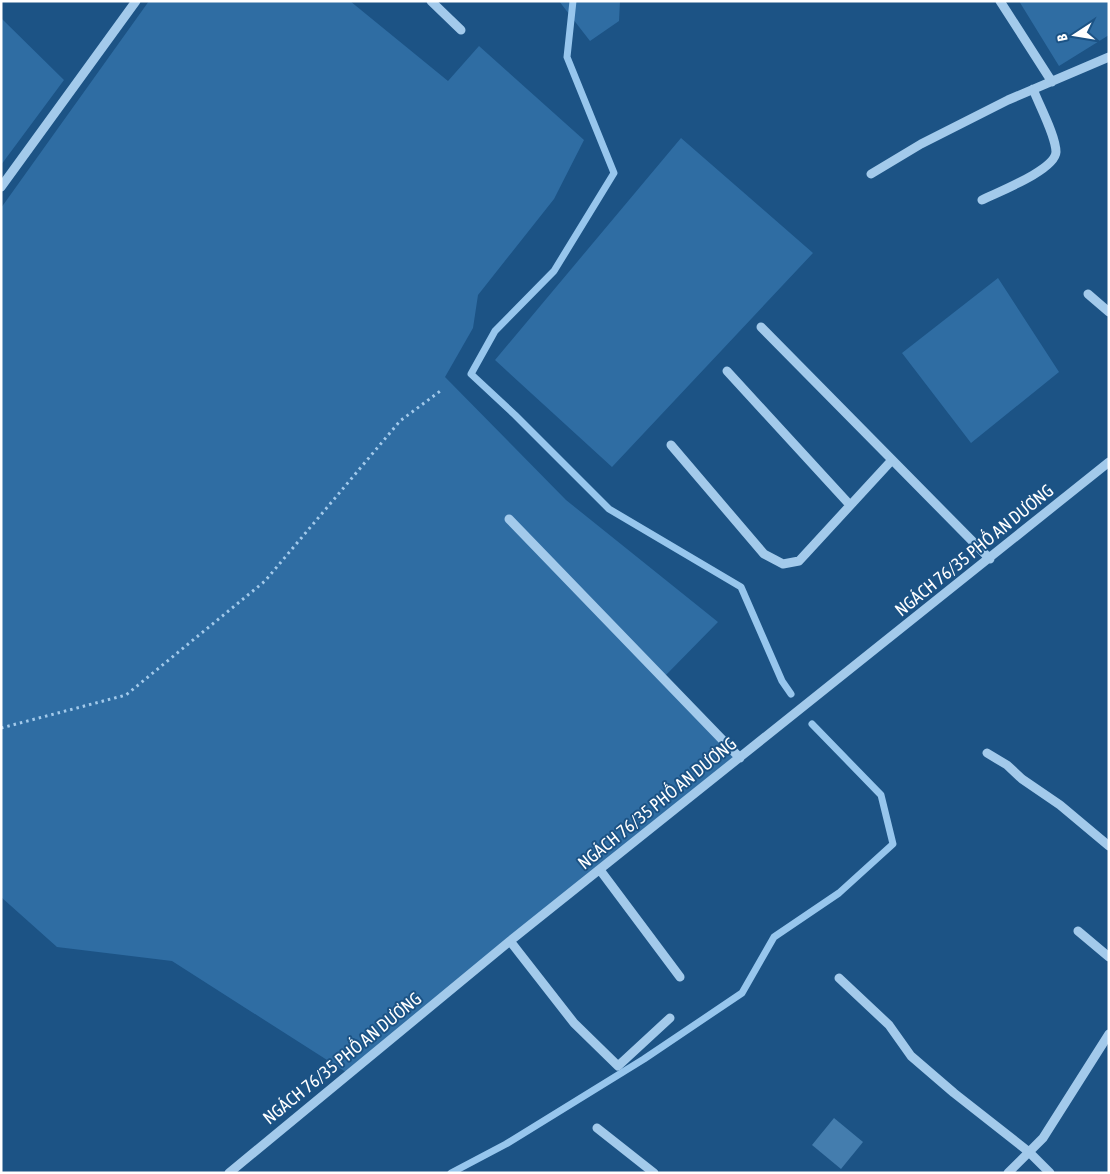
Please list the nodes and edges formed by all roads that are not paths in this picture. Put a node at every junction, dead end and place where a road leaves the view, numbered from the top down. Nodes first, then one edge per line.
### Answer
1 (136, 1) edge
2 (431, 1) edge
3 (1000, 1) edge
4 (461, 30) dead end
5 (1109, 57) edge
6 (1052, 82) junction
7 (1033, 89) junction
8 (871, 174) dead end
9 (1, 187) edge
10 (982, 200) dead end
11 (1088, 294) dead end
12 (1109, 312) edge
13 (761, 327) dead end
14 (727, 371) dead end
15 (671, 445) dead end
16 (892, 460) junction
17 (1109, 462) edge
18 (850, 505) junction
19 (509, 519) dead end
20 (990, 559) junction
21 (986, 753) dead end
22 (740, 758) junction
23 (1109, 846) edge
24 (600, 870) junction
25 (1078, 931) dead end
26 (510, 941) junction
27 (1109, 957) edge
28 (680, 977) dead end
29 (839, 978) dead end
30 (670, 1018) dead end
31 (1109, 1034) edge
32 (597, 1128) dead end
33 (1030, 1152) junction
34 (228, 1173) edge
35 (654, 1173) edge
36 (1008, 1173) edge
37 (1050, 1173) edge

1 - 9 street
2 - 4 street
3 - 6 street
5 - 6 street
6 - 7 street
7 - 8 street
7 - 10 street
11 - 12 street
13 - 16 street
14 - 18 street
15 - 18 street
16 - 18 street
16 - 20 street
17 - 20 street, NGÁCH 76/35 PHỐ AN DƯƠNG
19 - 22 street
20 - 22 street, NGÁCH 76/35 PHỐ AN DƯƠNG
21 - 23 street
22 - 24 street, NGÁCH 76/35 PHỐ AN DƯƠNG
24 - 26 street, NGÁCH 76/35 PHỐ AN DƯƠNG
24 - 28 street
25 - 27 street
26 - 30 street
26 - 34 street, NGÁCH 76/35 PHỐ AN DƯƠNG
29 - 33 street
31 - 33 street
32 - 35 street
33 - 36 street
33 - 37 street

